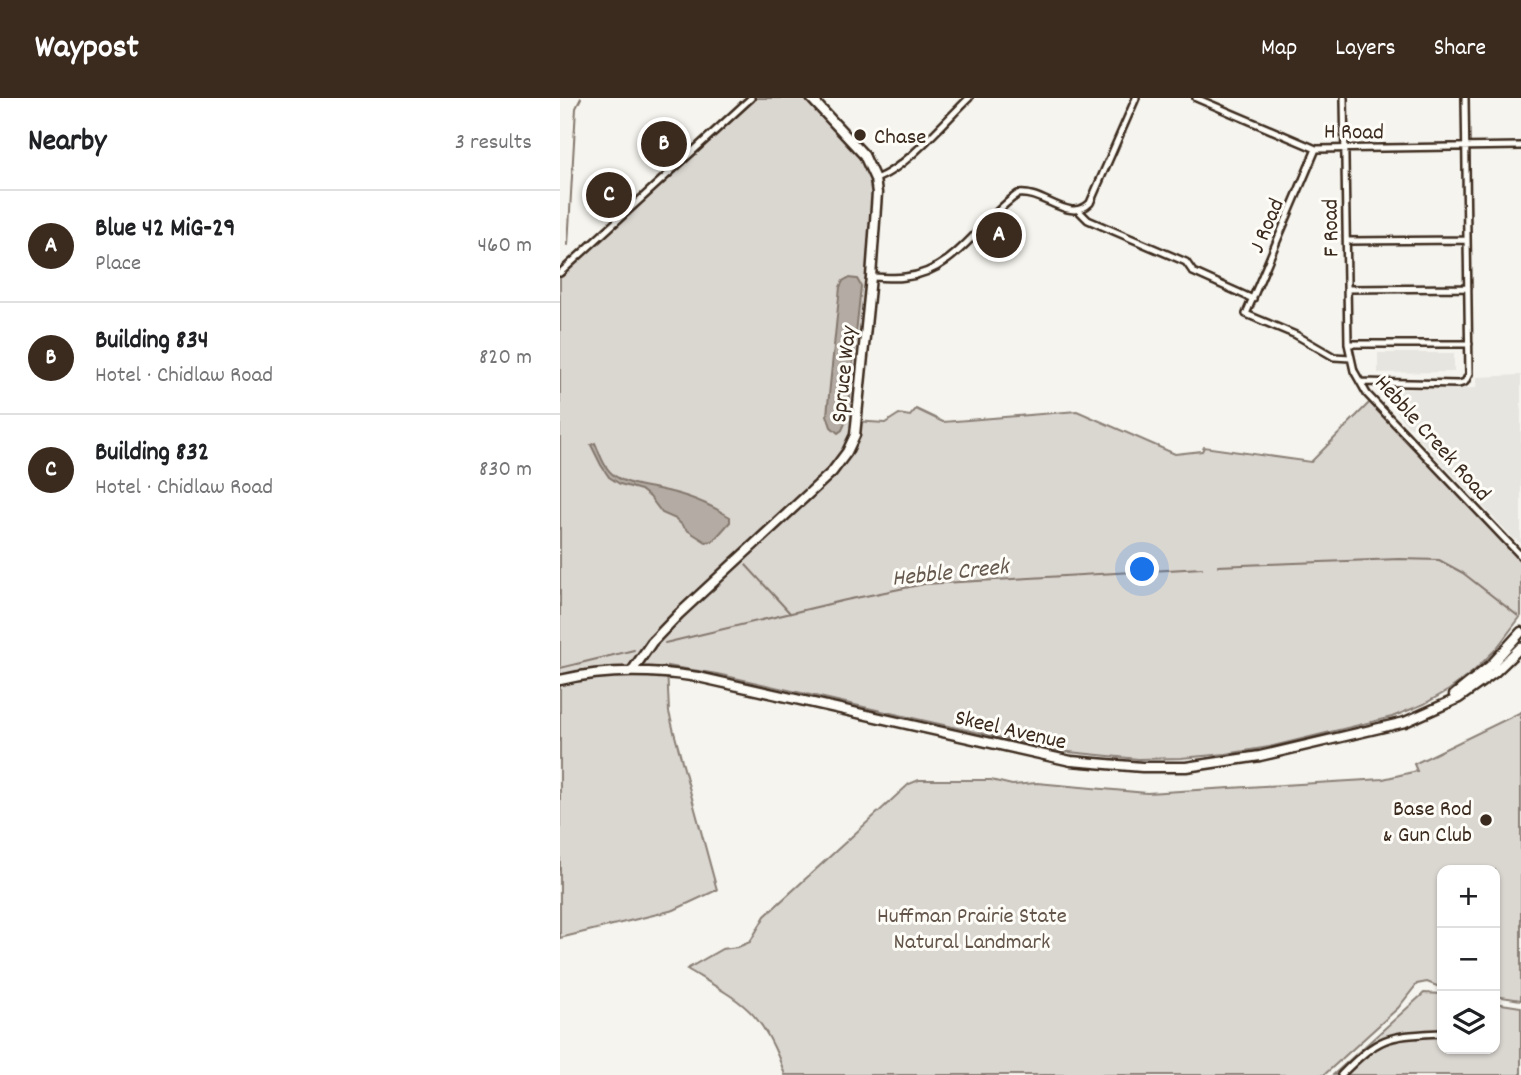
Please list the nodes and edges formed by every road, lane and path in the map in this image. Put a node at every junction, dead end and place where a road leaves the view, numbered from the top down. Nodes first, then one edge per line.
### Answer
1 (751, 98) edge
2 (811, 98) edge
3 (969, 98) edge
4 (1136, 98) edge
5 (1196, 98) edge
6 (1344, 98) edge
7 (1465, 98) edge
8 (1521, 146) edge
9 (1466, 147) junction
10 (1345, 148) junction
11 (1316, 149) junction
12 (875, 179) junction
13 (1079, 211) junction
14 (1466, 240) junction
15 (1347, 241) junction
16 (560, 273) edge
17 (871, 277) junction
18 (1468, 288) junction
19 (1348, 289) junction
20 (1253, 299) junction
21 (1348, 344) junction
22 (1469, 344) junction
23 (1350, 358) junction
24 (1360, 382) junction
25 (1521, 556) edge
26 (1521, 632) edge
27 (1521, 647) edge
28 (632, 671) junction
29 (560, 680) edge
30 (1451, 701) junction
31 (1437, 1033) edge
32 (1340, 1075) edge

1 - 16 street
2 - 12 street, Spruce Way
3 - 12 street
4 - 13 street
5 - 11 street, H Road
6 - 10 street, F Road
7 - 9 street
8 - 9 street, H Road
9 - 10 street, H Road
9 - 14 street
10 - 11 street, H Road
10 - 15 street, F Road
11 - 20 street, J Road
12 - 17 street, Spruce Way
13 - 17 street
13 - 20 street
14 - 15 street
14 - 18 street
15 - 19 street, F Road
17 - 28 street, Spruce Way
18 - 19 street
18 - 22 street
19 - 21 street, F Road
20 - 23 street, J Road
21 - 22 street
21 - 23 street, F Road
22 - 24 street
23 - 24 street, Hebble Creek Road
24 - 25 street, Hebble Creek Road
26 - 30 street, Skeel Avenue
27 - 30 street, Skeel Avenue
28 - 29 street, Skeel Avenue
28 - 30 street, Skeel Avenue
31 - 32 street

